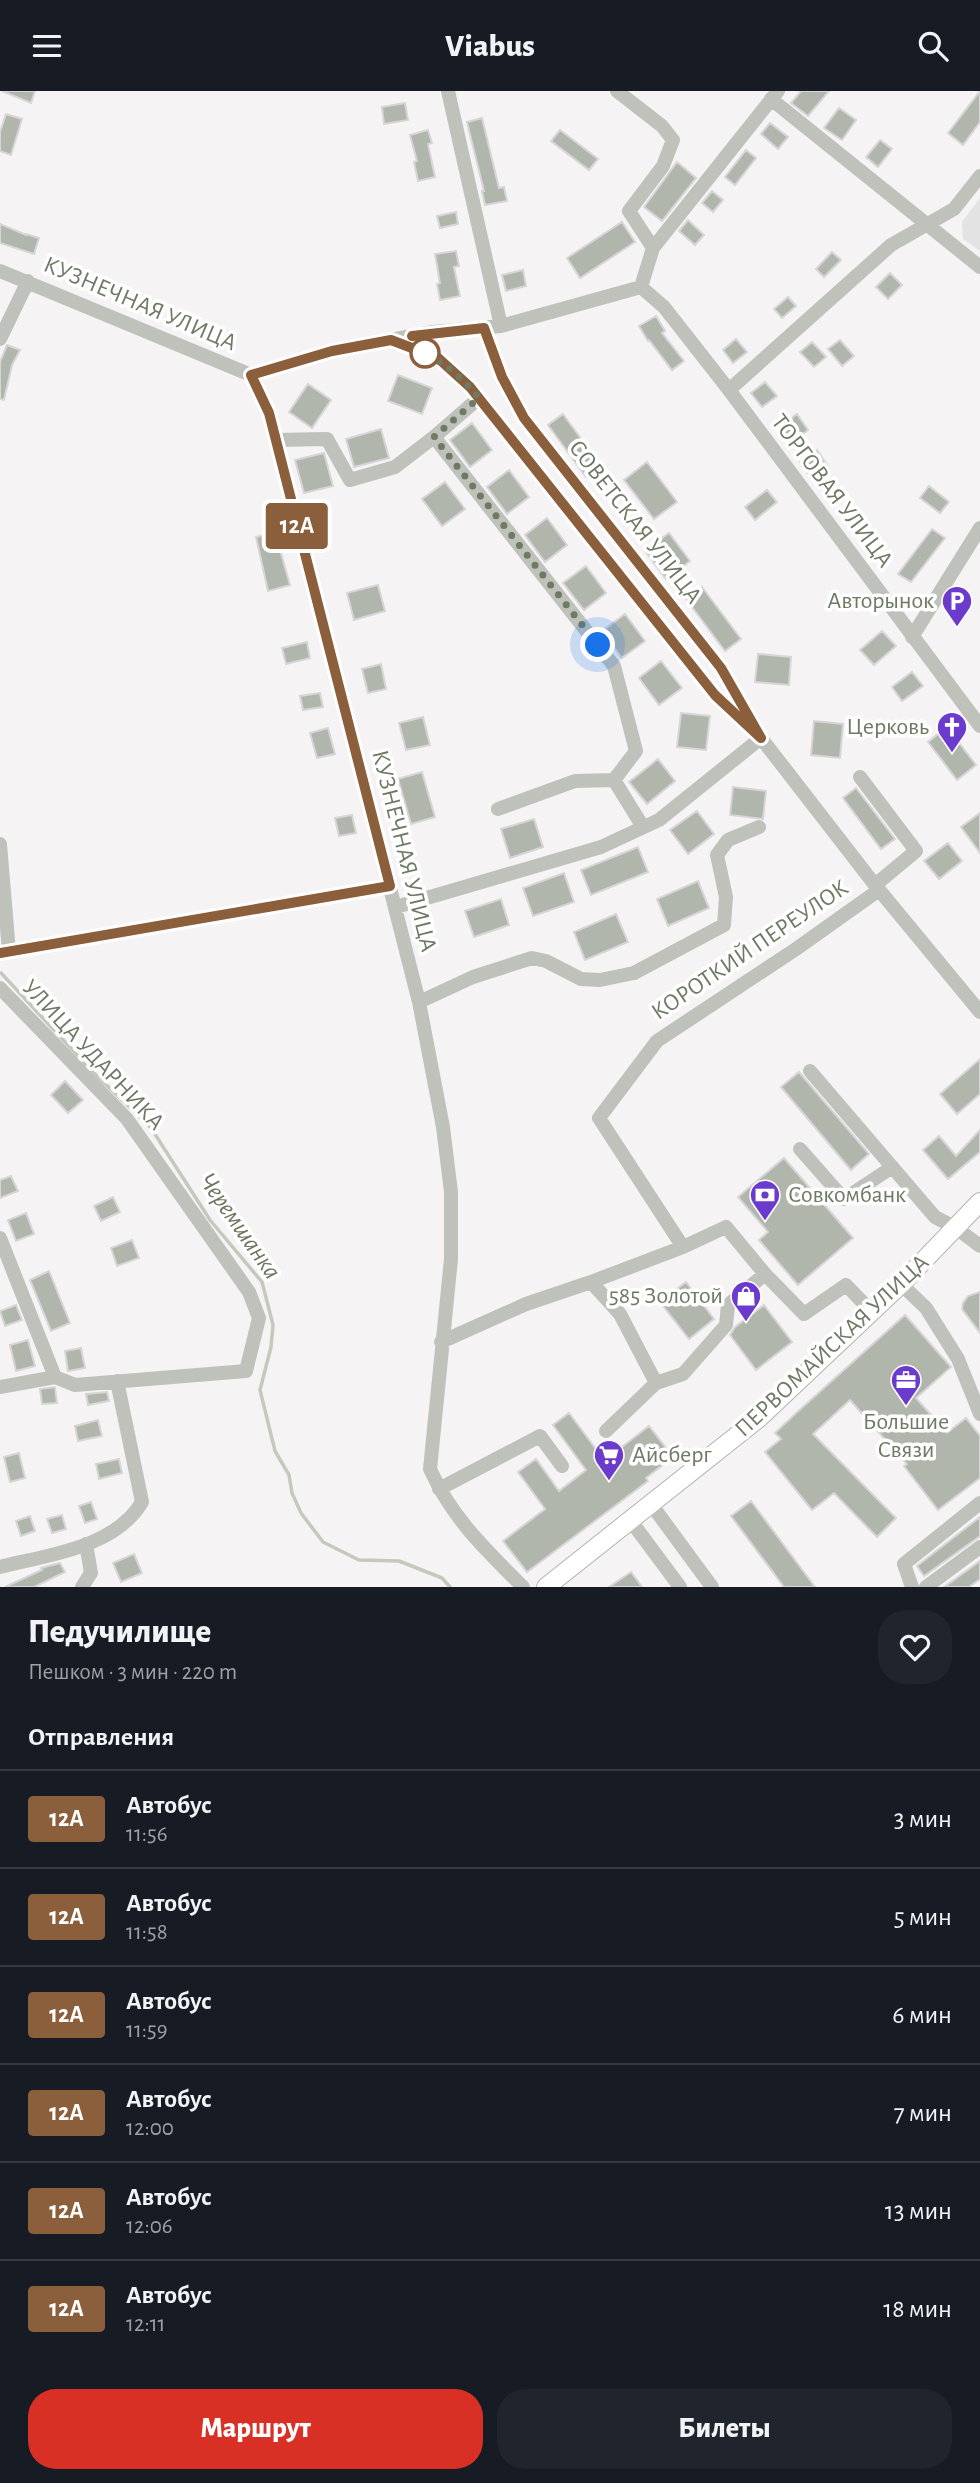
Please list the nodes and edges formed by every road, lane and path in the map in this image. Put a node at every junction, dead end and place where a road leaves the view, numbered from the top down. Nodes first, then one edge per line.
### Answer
1 (448, 91) edge
2 (617, 91) edge
3 (774, 95) edge
4 (980, 176) edge
5 (925, 225) junction
6 (653, 249) junction
7 (980, 267) edge
8 (0, 271) edge
9 (28, 281) junction
10 (641, 287) junction
11 (501, 326) junction
12 (484, 328) junction
13 (0, 339) edge
14 (391, 340) junction
15 (251, 375) junction
16 (729, 390) junction
17 (479, 398) junction
18 (434, 437) junction
19 (275, 440) junction
20 (980, 528) edge
21 (912, 637) junction
22 (980, 726) edge
23 (761, 738) junction
24 (860, 777) dead end
25 (614, 780) junction
26 (498, 809) dead end
27 (643, 827) junction
28 (759, 827) dead end
29 (0, 844) edge
30 (390, 886) junction
31 (877, 888) junction
32 (396, 907) junction
33 (5, 953) edge
34 (0, 988) edge
35 (419, 1002) junction
36 (980, 1012) edge
37 (810, 1071) dead end
38 (800, 1149) dead end
39 (891, 1168) junction
40 (980, 1202) edge
41 (956, 1228) junction
42 (0, 1238) edge
43 (980, 1246) edge
44 (683, 1247) junction
45 (765, 1274) junction
46 (591, 1283) junction
47 (901, 1284) junction
48 (872, 1312) junction
49 (441, 1342) junction
50 (55, 1377) junction
51 (117, 1381) junction
52 (656, 1383) junction
53 (0, 1387) edge
54 (980, 1414) edge
55 (606, 1430) dead end
56 (562, 1466) dead end
57 (439, 1489) junction
58 (980, 1503) edge
59 (651, 1504) junction
60 (631, 1521) junction
61 (86, 1544) junction
62 (980, 1547) edge
63 (0, 1567) edge
64 (82, 1587) edge
65 (523, 1587) edge
66 (547, 1587) edge
67 (680, 1587) edge
68 (712, 1587) edge
69 (912, 1587) edge
70 (926, 1587) edge

1 - 11 street
2 - 6 street
3 - 5 street
3 - 6 street
4 - 5 street
5 - 7 street
5 - 16 street
6 - 10 street
8 - 9 street, КУЗНЕЧНАЯ УЛИЦА
9 - 13 street
9 - 15 street, КУЗНЕЧНАЯ УЛИЦА
10 - 11 street
10 - 16 street, ТОРГОВАЯ УЛИЦА
11 - 12 street
12 - 14 street
12 - 23 street, СОВЕТСКАЯ УЛИЦА
14 - 15 street
14 - 17 street, СОВЕТСКАЯ УЛИЦА
15 - 19 street, КУЗНЕЧНАЯ УЛИЦА
16 - 21 street, ТОРГОВАЯ УЛИЦА
17 - 18 street
17 - 23 street, СОВЕТСКАЯ УЛИЦА
18 - 19 street
18 - 25 street
19 - 30 street, КУЗНЕЧНАЯ УЛИЦА
20 - 21 street
21 - 22 street, ТОРГОВАЯ УЛИЦА
23 - 27 street
23 - 31 street, СОВЕТСКАЯ УЛИЦА
24 - 31 street, КОРОТКИЙ ПЕРЕУЛОК
25 - 26 street
25 - 27 street
27 - 32 street
28 - 35 street
29 - 33 street
30 - 32 street, КУЗНЕЧНАЯ УЛИЦА
30 - 33 street
31 - 36 street, СОВЕТСКАЯ УЛИЦА
31 - 44 street, КОРОТКИЙ ПЕРЕУЛОК
32 - 35 street, КУЗНЕЧНАЯ УЛИЦА
34 - 51 street, УЛИЦА УДАРНИКА
35 - 49 street, КУЗНЕЧНАЯ УЛИЦА
37 - 39 street
38 - 39 street
39 - 41 street
40 - 41 main road, ПЕРВОМАЙСКАЯ УЛИЦА
41 - 43 street
41 - 47 main road, ПЕРВОМАЙСКАЯ УЛИЦА
42 - 50 street
44 - 45 street
44 - 46 street
45 - 48 street
45 - 52 street
46 - 49 street
46 - 52 street
47 - 48 main road, ПЕРВОМАЙСКАЯ УЛИЦА
47 - 54 street
48 - 59 main road, ПЕРВОМАЙСКАЯ УЛИЦА
49 - 57 street, КУЗНЕЧНАЯ УЛИЦА
50 - 51 street
50 - 53 street
51 - 61 street
52 - 55 street
56 - 57 street
57 - 65 street, КУЗНЕЧНАЯ УЛИЦА
58 - 69 street
59 - 60 main road, ПЕРВОМАЙСКАЯ УЛИЦА
59 - 68 street
60 - 66 main road, ПЕРВОМАЙСКАЯ УЛИЦА
60 - 67 street
61 - 63 street
61 - 64 street
62 - 70 street

